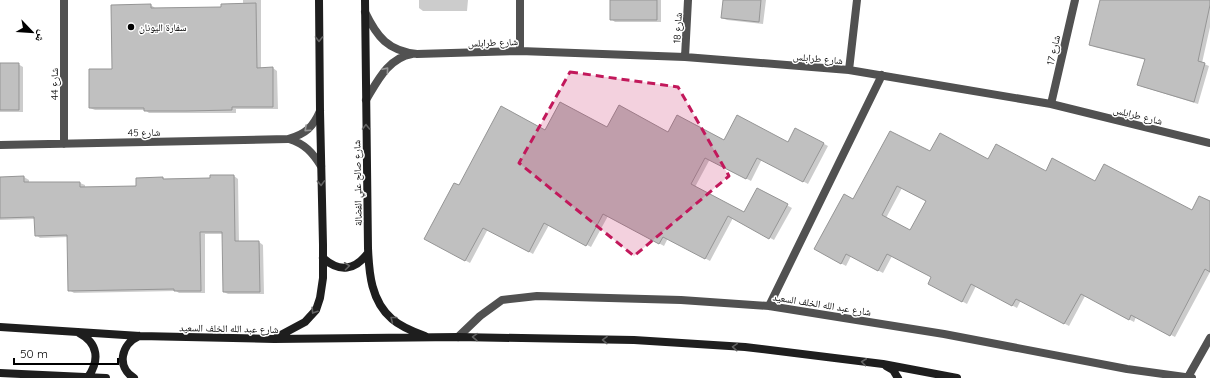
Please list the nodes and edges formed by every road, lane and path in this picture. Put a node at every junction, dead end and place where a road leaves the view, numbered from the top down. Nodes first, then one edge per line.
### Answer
1 (64, 0) edge
2 (319, 0) edge
3 (365, 0) edge
4 (520, 0) edge
5 (688, 0) edge
6 (857, 0) edge
7 (1075, 0) edge
8 (365, 12) junction
9 (520, 51) junction
10 (417, 54) junction
11 (685, 57) junction
12 (849, 70) junction
13 (882, 75) junction
14 (366, 100) junction
15 (1051, 104) junction
16 (320, 111) junction
17 (288, 139) junction
18 (1210, 143) edge
19 (64, 144) junction
20 (0, 145) edge
21 (321, 166) junction
22 (368, 252) junction
23 (323, 258) junction
24 (769, 306) junction
25 (0, 326) edge
26 (78, 332) junction
27 (140, 336) junction
28 (458, 337) junction
29 (427, 338) junction
30 (1210, 338) edge
31 (274, 339) junction
32 (883, 364) junction
33 (0, 373) edge
34 (947, 376) junction
35 (88, 377) edge
36 (106, 378) edge
37 (134, 378) edge
38 (898, 378) edge
39 (930, 378) edge
40 (957, 378) edge
41 (1190, 378) edge

1 - 19 street, شارع 44
2 -> 16 main road
3 - 8 main road, شارع صالح علي الفضالة
4 - 9 street
5 - 11 street, شارع 18
6 - 12 street
7 - 15 street, شارع 17
8 - 10 street, شارع طرابلس
8 - 14 main road, شارع صالح علي الفضالة
9 - 10 street, شارع طرابلس
9 - 11 street, شارع طرابلس
14 -> 10 street, شارع طرابلس
11 - 12 street, شارع طرابلس
12 - 13 street, شارع طرابلس
13 - 15 street, شارع طرابلس
13 - 24 street
22 -> 14 main road, شارع صالح علي الفضالة
15 - 18 street, شارع طرابلس
16 -> 17 street, شارع 45
16 - 21 main road
17 - 19 street, شارع 45
17 - 21 street, شارع 45
19 - 20 street, شارع 45
21 -> 23 main road
23 -> 22 main road
29 -> 22 main road, شارع صالح علي الفضالة
23 -> 31 main road
24 - 28 street, شارع عبد الله الخلف السعيد
24 - 41 street, شارع عبد الله الخلف السعيد
25 - 26 main road, شارع عبد الله الخلف السعيد
26 - 27 main road, شارع عبد الله الخلف السعيد
26 - 35 main road
27 - 31 main road, شارع عبد الله الخلف السعيد
27 - 37 main road
28 - 29 main road, شارع عبد الله الخلف السعيد
32 -> 28 main road, شارع عبد الله الخلف السعيد
29 - 31 main road, شارع عبد الله الخلف السعيد
30 - 41 street
32 - 34 main road, شارع عبد الله الخلف السعيد
32 - 38 main road
33 - 35 main road
34 - 39 main road
34 - 40 main road, شارع عبد الله الخلف السعيد
35 - 36 main road

